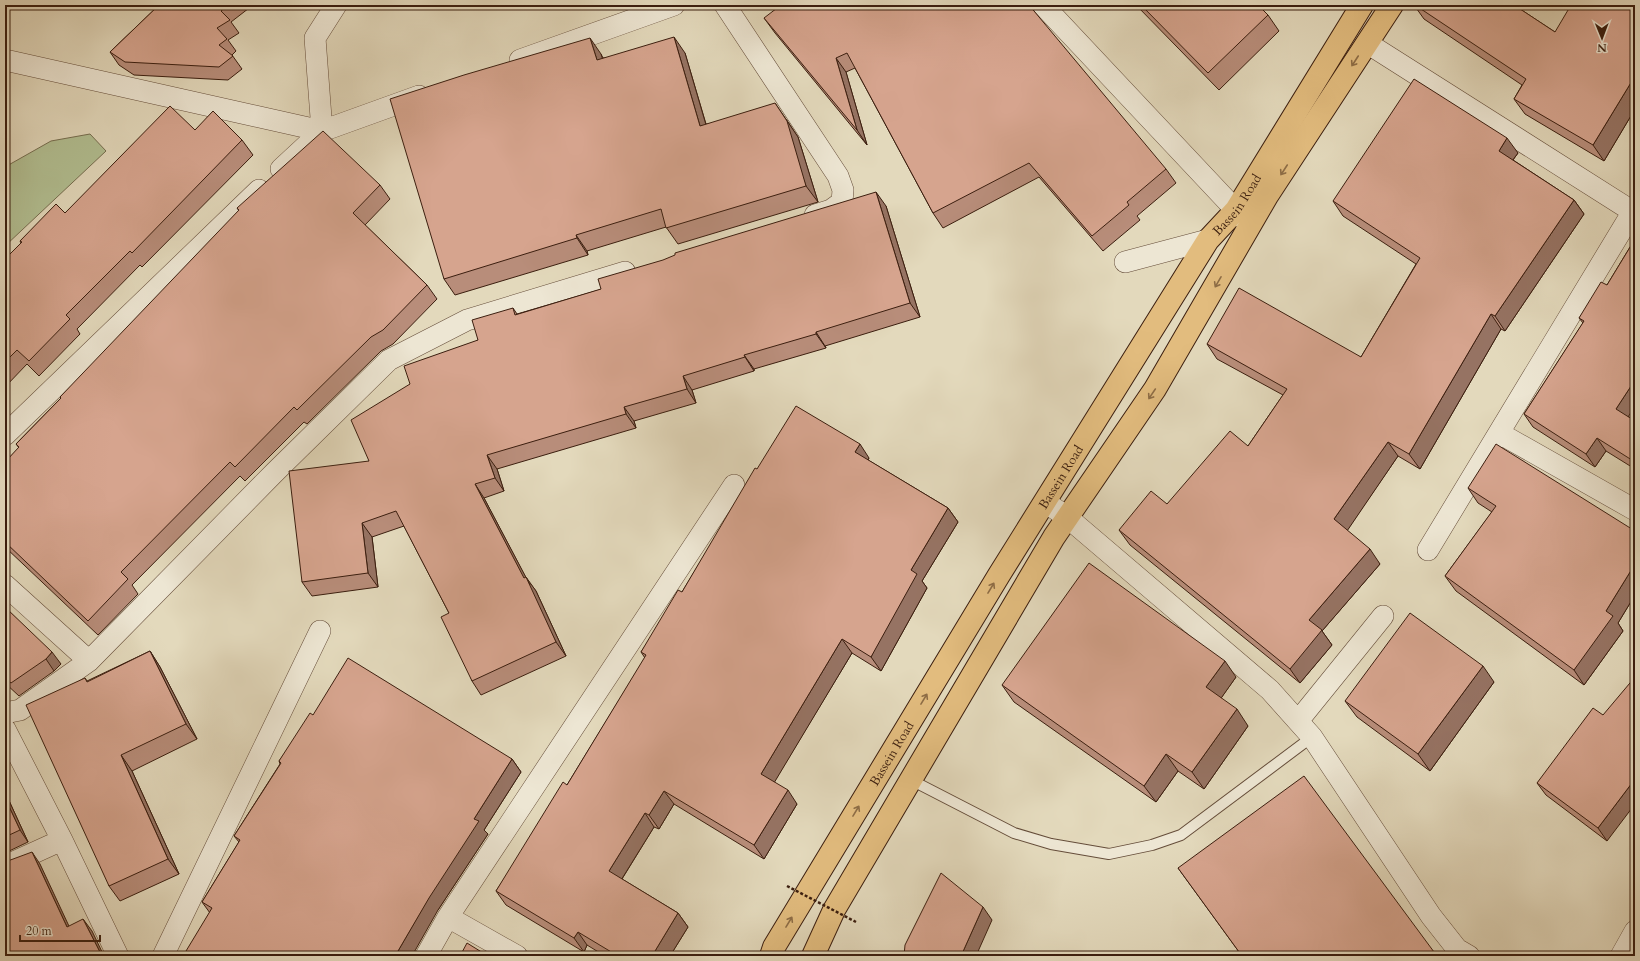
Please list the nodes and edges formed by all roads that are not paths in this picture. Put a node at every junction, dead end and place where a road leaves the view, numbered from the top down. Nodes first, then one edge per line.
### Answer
1 (336, 5) edge
2 (674, 5) edge
3 (725, 5) edge
4 (1043, 5) edge
5 (1362, 5) edge
6 (1392, 5) edge
7 (1367, 43) junction
8 (5, 60) edge
9 (502, 67) edge
10 (434, 91) edge
11 (322, 131) junction
12 (1634, 211) edge
13 (1243, 218) junction
14 (800, 219) edge
15 (1208, 240) junction
16 (1125, 262) dead end
17 (641, 267) edge
18 (1499, 433) junction
19 (5, 435) edge
20 (734, 485) dead end
21 (1045, 502) junction
22 (1635, 510) edge
23 (1067, 517) junction
24 (1428, 550) dead end
25 (5, 585) edge
26 (1383, 616) dead end
27 (320, 631) dead end
28 (89, 661) junction
29 (5, 713) edge
30 (1298, 721) junction
31 (5, 728) edge
32 (1312, 737) junction
33 (911, 780) junction
34 (62, 840) junction
35 (5, 866) edge
36 (448, 917) junction
37 (1635, 931) edge
38 (118, 956) edge
39 (162, 956) edge
40 (426, 956) edge
41 (518, 956) edge
42 (771, 956) edge
43 (813, 956) edge
44 (1469, 956) edge
45 (1621, 956) edge

1 - 11 street
2 - 9 street
3 - 14 street
4 - 13 street
5 - 13 main road, Bassein Road
6 - 7 main road, Bassein Road
7 - 12 street
7 -> 13 main road, Bassein Road
8 - 11 street
10 - 11 street
11 - 19 street
12 - 18 street
13 - 15 main road, Bassein Road
13 -> 23 main road, Bassein Road
15 - 16 street
15 - 21 main road, Bassein Road
17 - 28 street
18 - 22 street
18 - 24 street
20 - 36 street
21 - 23 street
42 -> 21 main road, Bassein Road
23 - 30 street
23 - 33 main road, Bassein Road
25 - 28 street
26 - 30 street
27 - 39 street
28 - 29 street
30 - 32 street
31 - 34 street
32 - 33 lane
32 - 44 street
33 - 43 main road, Bassein Road
34 - 35 street
34 - 38 street
36 - 40 street
36 - 41 street
37 - 45 street

